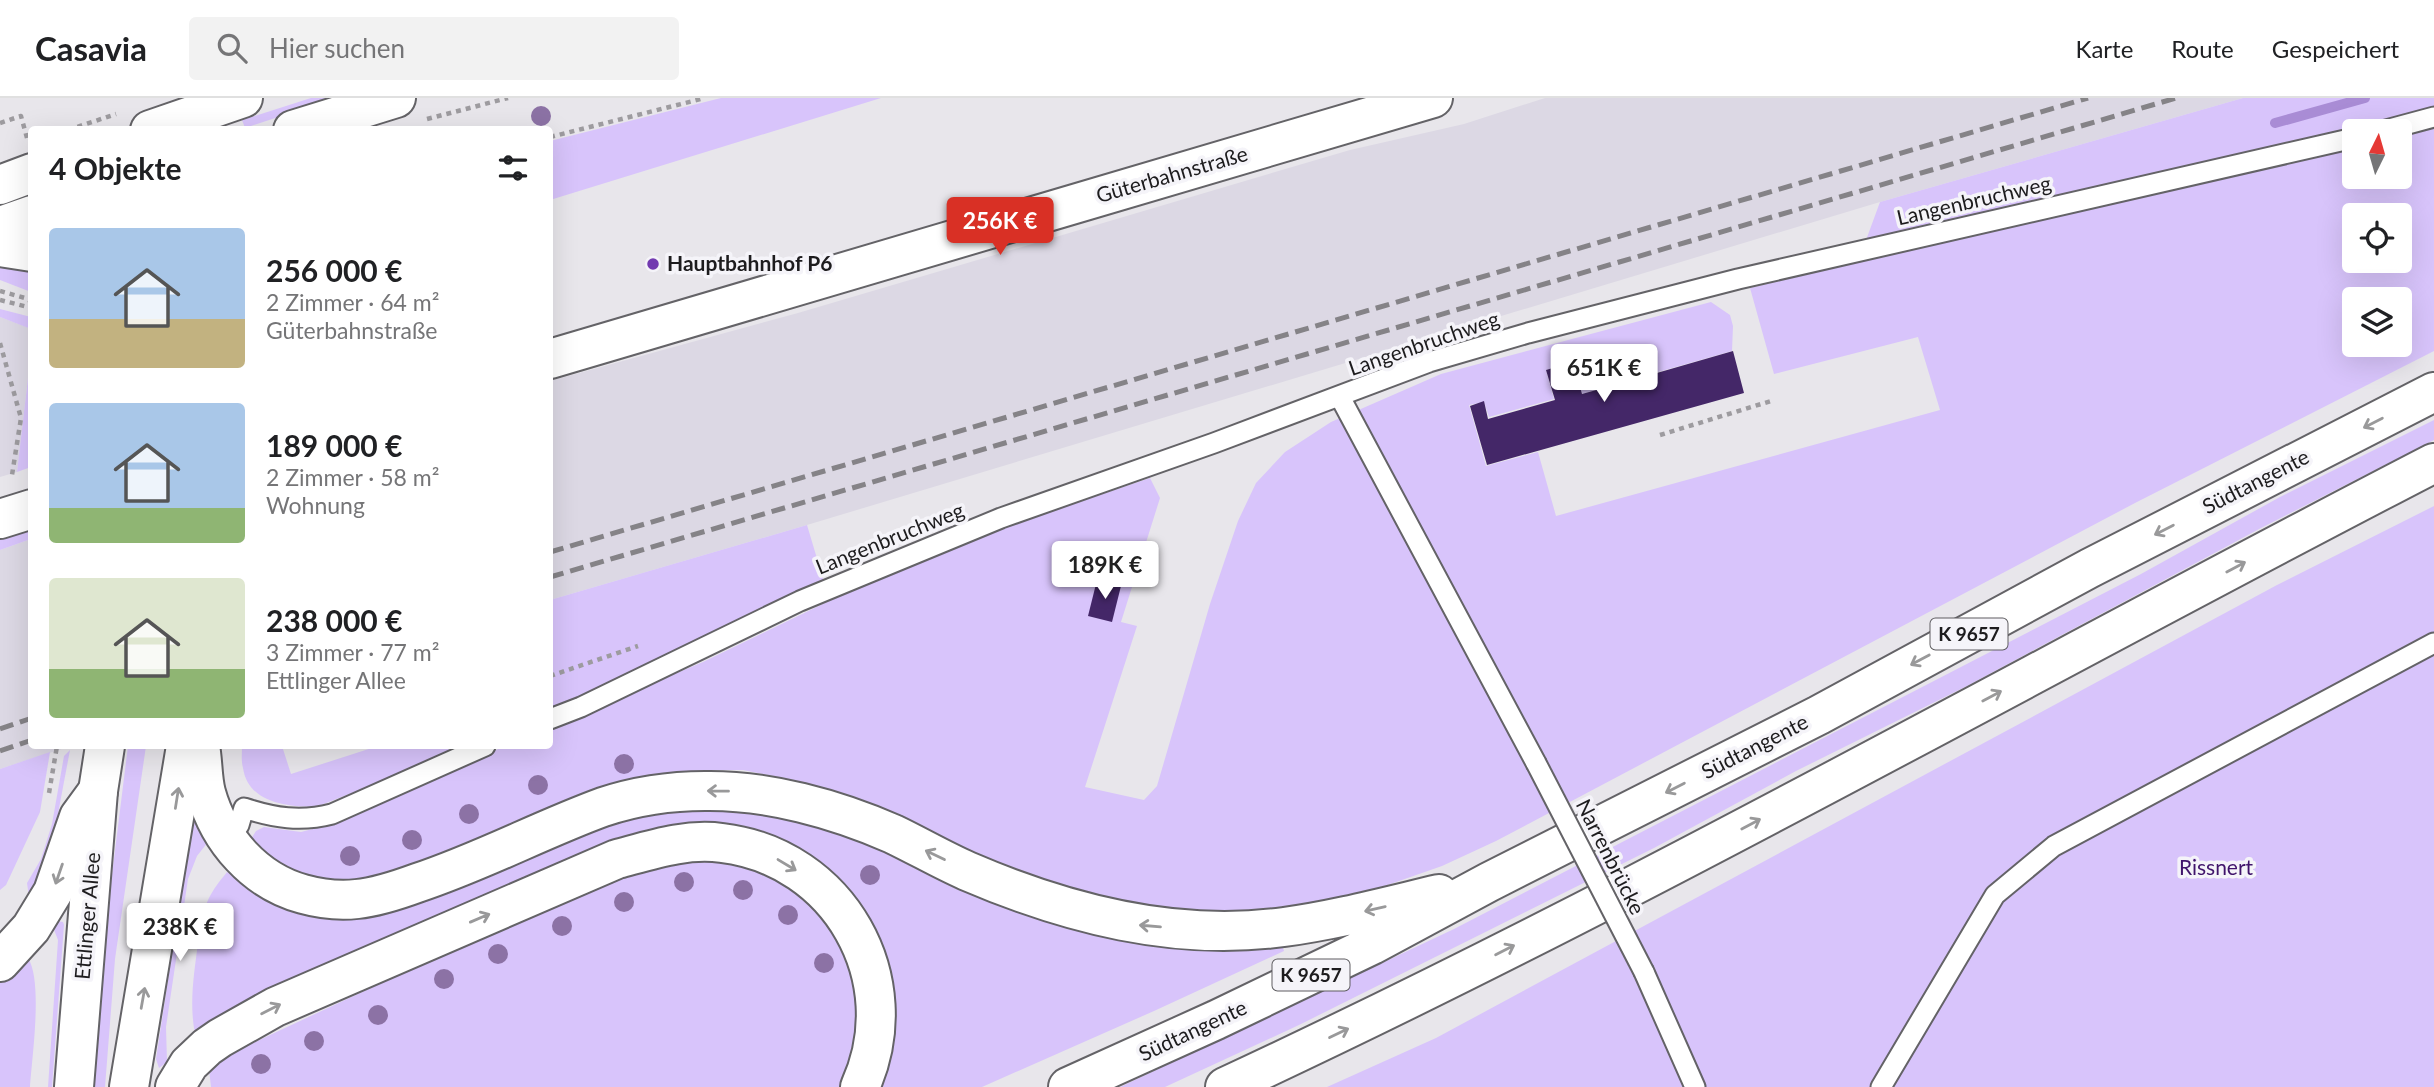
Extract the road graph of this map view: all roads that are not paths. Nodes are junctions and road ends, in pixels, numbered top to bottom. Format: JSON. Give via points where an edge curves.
{"nodes":[{"id":1,"x":243,"y":98,"type":"edge"},
{"id":2,"x":1433,"y":98,"type":"edge"},
{"id":3,"x":404,"y":107,"type":"edge"},
{"id":4,"x":2434,"y":117,"type":"edge"},
{"id":5,"x":188,"y":120,"type":"edge"},
{"id":6,"x":2412,"y":123,"type":"edge"},
{"id":7,"x":165,"y":126,"type":"edge"},
{"id":8,"x":312,"y":126,"type":"edge"},
{"id":9,"x":361,"y":126,"type":"edge"},
{"id":10,"x":2342,"y":141,"type":"edge"},
{"id":11,"x":28,"y":174,"type":"edge"},
{"id":12,"x":0,"y":184,"type":"edge"},
{"id":13,"x":28,"y":216,"type":"edge"},
{"id":14,"x":0,"y":226,"type":"edge"},
{"id":15,"x":0,"y":247,"type":"edge"},
{"id":16,"x":28,"y":251,"type":"edge"},
{"id":17,"x":553,"y":358,"type":"edge"},
{"id":18,"x":2434,"y":392,"type":"edge"},
{"id":19,"x":1340,"y":397,"type":"junction"},
{"id":20,"x":2434,"y":463,"type":"edge"},
{"id":21,"x":28,"y":510,"type":"edge"},
{"id":22,"x":0,"y":519,"type":"edge"},
{"id":23,"x":2434,"y":643,"type":"edge"},
{"id":24,"x":553,"y":718,"type":"edge"},
{"id":25,"x":105,"y":749,"type":"edge"},
{"id":26,"x":185,"y":749,"type":"edge"},
{"id":27,"x":200,"y":749,"type":"edge"},
{"id":28,"x":478,"y":749,"type":"edge"},
{"id":29,"x":98,"y":791,"type":"junction"},
{"id":30,"x":237,"y":824,"type":"junction"},
{"id":31,"x":1489,"y":883,"type":"junction"},
{"id":32,"x":0,"y":962,"type":"edge"},
{"id":33,"x":1277,"y":1063,"type":"junction"},
{"id":34,"x":74,"y":1087,"type":"edge"},
{"id":35,"x":129,"y":1087,"type":"edge"},
{"id":36,"x":175,"y":1087,"type":"edge"},
{"id":37,"x":860,"y":1087,"type":"edge"},
{"id":38,"x":1068,"y":1087,"type":"edge"},
{"id":39,"x":1225,"y":1087,"type":"edge"},
{"id":40,"x":1247,"y":1087,"type":"edge"},
{"id":41,"x":1695,"y":1087,"type":"edge"},
{"id":42,"x":1881,"y":1087,"type":"edge"}],
"edges":[{"from":1,"to":5,"type":"main road"},
{"from":2,"to":17,"type":"main road","name":"Güterbahnstraße"},
{"from":3,"to":8,"type":"main road"},
{"from":3,"to":9,"type":"main road"},
{"from":4,"to":6,"type":"lane"},
{"from":5,"to":7,"type":"main road"},
{"from":10,"to":19,"type":"lane","name":"Langenbruchweg","via":[[1725,282],[1429,362]]},
{"from":11,"to":12,"type":"main road"},
{"from":13,"to":14,"type":"main road"},
{"from":15,"to":16,"type":"main road"},
{"from":18,"to":31,"type":"main road","name":"Südtangente","number":"K 9657","one_way":true},
{"from":19,"to":24,"type":"lane","name":"Langenbruchweg","via":[[1001,518],[800,601]]},
{"from":19,"to":41,"type":"lane","name":"Narrenbrücke","bridge":true,"via":[[1644,972]]},
{"from":33,"to":20,"type":"main road","one_way":true,"via":[[1672,866]]},
{"from":21,"to":22,"type":"main road"},
{"from":23,"to":42,"type":"lane","via":[[2054,846],[1996,895]]},
{"from":25,"to":29,"type":"main road","name":"Ettlinger Allee"},
{"from":35,"to":26,"type":"main road","one_way":true},
{"from":27,"to":30,"type":"main road","via":[[212,809]]},
{"from":28,"to":30,"type":"lane","via":[[332,814],[299,820],[265,815]]},
{"from":29,"to":32,"type":"main road","one_way":true,"via":[[79,817],[53,892],[31,928]]},
{"from":29,"to":34,"type":"main road","name":"Ettlinger Allee"},
{"from":31,"to":30,"type":"main road","one_way":true,"via":[[1283,927],[1205,931],[1134,925],[1052,904],[966,871],[891,833],[827,811],[731,792],[653,794],[607,806],[385,894],[327,899],[271,881],[244,862]]},
{"from":31,"to":38,"type":"main road","name":"Südtangente","number":"K 9657","via":[[1372,945]]},
{"from":33,"to":39,"type":"main road"},
{"from":33,"to":40,"type":"main road"},
{"from":36,"to":37,"type":"main road","one_way":true,"via":[[207,1047],[275,1007],[617,859],[700,842],[755,849],[784,862],[820,887],[845,916],[865,953],[877,1015]]}]}
